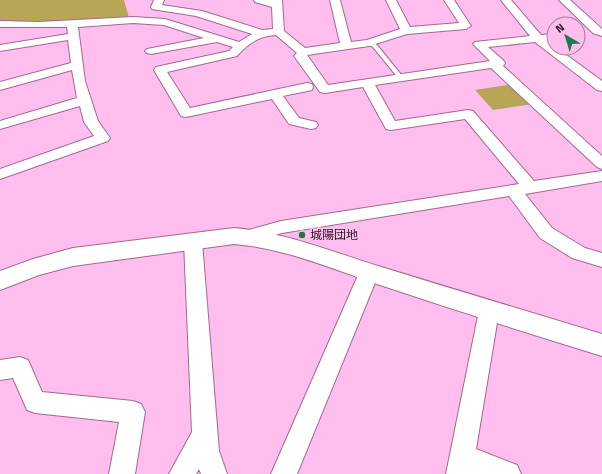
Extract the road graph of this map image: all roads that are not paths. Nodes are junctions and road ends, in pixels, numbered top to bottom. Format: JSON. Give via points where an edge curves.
{"nodes":[{"id":1,"x":159,"y":0,"type":"edge"},
{"id":2,"x":259,"y":0,"type":"edge"},
{"id":3,"x":335,"y":0,"type":"edge"},
{"id":4,"x":391,"y":0,"type":"edge"},
{"id":5,"x":449,"y":0,"type":"edge"},
{"id":6,"x":506,"y":0,"type":"edge"},
{"id":7,"x":564,"y":0,"type":"edge"},
{"id":8,"x":277,"y":3,"type":"edge"},
{"id":9,"x":0,"y":24,"type":"edge"},
{"id":10,"x":72,"y":30,"type":"junction"},
{"id":11,"x":406,"y":31,"type":"junction"},
{"id":12,"x":600,"y":31,"type":"edge"},
{"id":13,"x":279,"y":32,"type":"junction"},
{"id":14,"x":586,"y":33,"type":"edge"},
{"id":15,"x":261,"y":34,"type":"junction"},
{"id":16,"x":546,"y":38,"type":"edge"},
{"id":17,"x":218,"y":39,"type":"junction"},
{"id":18,"x":538,"y":39,"type":"junction"},
{"id":19,"x":369,"y":43,"type":"junction"},
{"id":20,"x":240,"y":46,"type":"junction"},
{"id":21,"x":347,"y":47,"type":"junction"},
{"id":22,"x":0,"y":48,"type":"edge"},
{"id":23,"x":151,"y":51,"type":"dead end"},
{"id":24,"x":303,"y":52,"type":"junction"},
{"id":25,"x":494,"y":64,"type":"junction"},
{"id":26,"x":77,"y":65,"type":"junction"},
{"id":27,"x":401,"y":78,"type":"junction"},
{"id":28,"x":367,"y":83,"type":"junction"},
{"id":29,"x":0,"y":86,"type":"edge"},
{"id":30,"x":307,"y":87,"type":"dead end"},
{"id":31,"x":602,"y":87,"type":"edge"},
{"id":32,"x":274,"y":94,"type":"junction"},
{"id":33,"x":85,"y":100,"type":"junction"},
{"id":34,"x":0,"y":125,"type":"edge"},
{"id":35,"x":311,"y":125,"type":"dead end"},
{"id":36,"x":602,"y":164,"type":"edge"},
{"id":37,"x":0,"y":174,"type":"edge"},
{"id":38,"x":602,"y":176,"type":"edge"},
{"id":39,"x":530,"y":187,"type":"junction"},
{"id":40,"x":513,"y":190,"type":"junction"},
{"id":41,"x":248,"y":237,"type":"junction"},
{"id":42,"x":193,"y":242,"type":"junction"},
{"id":43,"x":602,"y":260,"type":"edge"},
{"id":44,"x":369,"y":272,"type":"junction"},
{"id":45,"x":0,"y":281,"type":"edge"},
{"id":46,"x":489,"y":311,"type":"junction"},
{"id":47,"x":602,"y":345,"type":"edge"},
{"id":48,"x":0,"y":370,"type":"edge"},
{"id":49,"x":205,"y":434,"type":"junction"},
{"id":50,"x":461,"y":465,"type":"edge"},
{"id":51,"x":122,"y":474,"type":"edge"},
{"id":52,"x":182,"y":474,"type":"edge"},
{"id":53,"x":214,"y":474,"type":"edge"},
{"id":54,"x":284,"y":474,"type":"edge"},
{"id":55,"x":508,"y":474,"type":"edge"}],
"edges":[{"from":1,"to":15,"type":"street","via":[[156,7],[198,13]]},
{"from":2,"to":8,"type":"street"},
{"from":3,"to":21,"type":"street"},
{"from":4,"to":11,"type":"street"},
{"from":5,"to":11,"type":"street","via":[[466,26]]},
{"from":6,"to":18,"type":"street"},
{"from":7,"to":12,"type":"street"},
{"from":8,"to":13,"type":"street"},
{"from":9,"to":10,"type":"street","via":[[39,25]]},
{"from":10,"to":17,"type":"street","via":[[133,20],[166,22]]},
{"from":10,"to":22,"type":"street"},
{"from":10,"to":26,"type":"street"},
{"from":11,"to":19,"type":"street"},
{"from":12,"to":14,"type":"street"},
{"from":13,"to":15,"type":"street"},
{"from":13,"to":24,"type":"street"},
{"from":15,"to":20,"type":"street"},
{"from":16,"to":18,"type":"street"},
{"from":17,"to":20,"type":"street"},
{"from":17,"to":23,"type":"street"},
{"from":18,"to":25,"type":"street","via":[[479,44],[499,63]]},
{"from":18,"to":31,"type":"street"},
{"from":19,"to":21,"type":"street"},
{"from":19,"to":27,"type":"lane","via":[[375,46]]},
{"from":20,"to":32,"type":"street","via":[[233,54],[160,70],[186,113]]},
{"from":21,"to":24,"type":"street"},
{"from":24,"to":28,"type":"street","via":[[300,56],[325,89]]},
{"from":25,"to":27,"type":"street"},
{"from":25,"to":36,"type":"street"},
{"from":26,"to":29,"type":"street"},
{"from":26,"to":33,"type":"street"},
{"from":27,"to":28,"type":"street"},
{"from":28,"to":39,"type":"street","via":[[391,126],[468,114]]},
{"from":30,"to":32,"type":"street"},
{"from":32,"to":35,"type":"street","via":[[294,121]]},
{"from":33,"to":34,"type":"street"},
{"from":33,"to":37,"type":"street","via":[[91,122],[103,138]]},
{"from":38,"to":39,"type":"street"},
{"from":39,"to":40,"type":"street"},
{"from":40,"to":41,"type":"street","via":[[281,227]]},
{"from":40,"to":43,"type":"street","via":[[546,233],[579,253]]},
{"from":41,"to":42,"type":"street","via":[[234,236]]},
{"from":41,"to":44,"type":"street","via":[[287,246]]},
{"from":42,"to":45,"type":"street","via":[[74,257],[33,268]]},
{"from":42,"to":49,"type":"street"},
{"from":44,"to":46,"type":"street"},
{"from":44,"to":54,"type":"street"},
{"from":46,"to":47,"type":"street"},
{"from":46,"to":50,"type":"street"},
{"from":48,"to":51,"type":"street","via":[[20,367],[36,402],[133,412]]},
{"from":49,"to":52,"type":"street"},
{"from":49,"to":53,"type":"street","via":[[206,451]]},
{"from":50,"to":55,"type":"street"}]}
